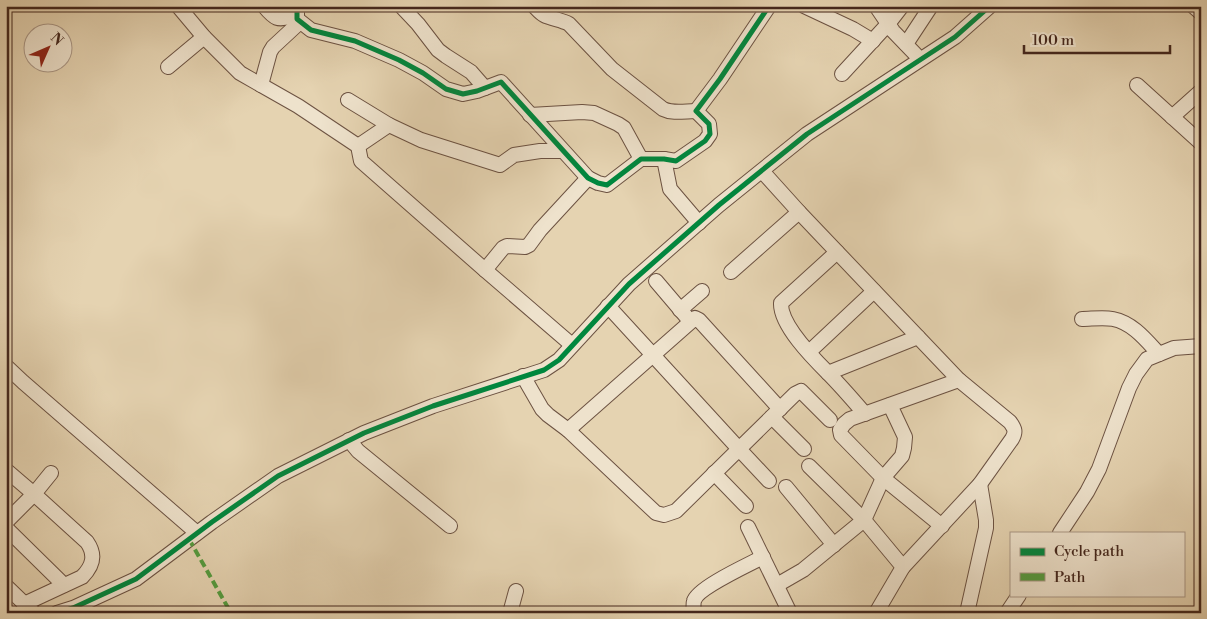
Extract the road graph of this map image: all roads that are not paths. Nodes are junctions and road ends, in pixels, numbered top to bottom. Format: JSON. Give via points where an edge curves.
{"nodes":[{"id":1,"x":178,"y":6,"type":"edge"},
{"id":2,"x":264,"y":6,"type":"edge"},
{"id":3,"x":401,"y":6,"type":"edge"},
{"id":4,"x":534,"y":6,"type":"edge"},
{"id":5,"x":769,"y":6,"type":"edge"},
{"id":6,"x":804,"y":6,"type":"edge"},
{"id":7,"x":876,"y":6,"type":"edge"},
{"id":8,"x":902,"y":6,"type":"edge"},
{"id":9,"x":931,"y":6,"type":"edge"},
{"id":10,"x":990,"y":6,"type":"edge"},
{"id":11,"x":1193,"y":6,"type":"edge"},
{"id":12,"x":1201,"y":13,"type":"edge"},
{"id":13,"x":298,"y":15,"type":"edge"},
{"id":14,"x":888,"y":24,"type":"junction"},
{"id":15,"x":204,"y":37,"type":"junction"},
{"id":16,"x":873,"y":41,"type":"junction"},
{"id":17,"x":906,"y":44,"type":"junction"},
{"id":18,"x":920,"y":59,"type":"junction"},
{"id":19,"x":168,"y":67,"type":"dead end"},
{"id":20,"x":842,"y":74,"type":"dead end"},
{"id":21,"x":261,"y":85,"type":"junction"},
{"id":22,"x":1137,"y":85,"type":"dead end"},
{"id":23,"x":485,"y":88,"type":"junction"},
{"id":24,"x":1201,"y":91,"type":"edge"},
{"id":25,"x":348,"y":100,"type":"dead end"},
{"id":26,"x":696,"y":110,"type":"junction"},
{"id":27,"x":530,"y":115,"type":"junction"},
{"id":28,"x":1172,"y":117,"type":"junction"},
{"id":29,"x":389,"y":125,"type":"junction"},
{"id":30,"x":1201,"y":143,"type":"edge"},
{"id":31,"x":358,"y":146,"type":"junction"},
{"id":32,"x":562,"y":151,"type":"junction"},
{"id":33,"x":641,"y":159,"type":"junction"},
{"id":34,"x":664,"y":159,"type":"junction"},
{"id":35,"x":762,"y":171,"type":"junction"},
{"id":36,"x":588,"y":178,"type":"junction"},
{"id":37,"x":799,"y":212,"type":"junction"},
{"id":38,"x":700,"y":223,"type":"junction"},
{"id":39,"x":837,"y":252,"type":"junction"},
{"id":40,"x":484,"y":270,"type":"junction"},
{"id":41,"x":731,"y":272,"type":"dead end"},
{"id":42,"x":656,"y":280,"type":"dead end"},
{"id":43,"x":874,"y":290,"type":"junction"},
{"id":44,"x":702,"y":291,"type":"dead end"},
{"id":45,"x":608,"y":306,"type":"junction"},
{"id":46,"x":680,"y":310,"type":"junction"},
{"id":47,"x":1082,"y":319,"type":"dead end"},
{"id":48,"x":690,"y":321,"type":"junction"},
{"id":49,"x":918,"y":337,"type":"junction"},
{"id":50,"x":572,"y":345,"type":"junction"},
{"id":51,"x":1201,"y":346,"type":"edge"},
{"id":52,"x":809,"y":352,"type":"junction"},
{"id":53,"x":653,"y":354,"type":"junction"},
{"id":54,"x":1160,"y":354,"type":"junction"},
{"id":55,"x":6,"y":366,"type":"edge"},
{"id":56,"x":828,"y":373,"type":"junction"},
{"id":57,"x":523,"y":376,"type":"junction"},
{"id":58,"x":959,"y":380,"type":"junction"},
{"id":59,"x":890,"y":405,"type":"junction"},
{"id":60,"x":776,"y":413,"type":"junction"},
{"id":61,"x":865,"y":414,"type":"junction"},
{"id":62,"x":830,"y":420,"type":"dead end"},
{"id":63,"x":568,"y":430,"type":"junction"},
{"id":64,"x":349,"y":440,"type":"junction"},
{"id":65,"x":738,"y":449,"type":"junction"},
{"id":66,"x":804,"y":449,"type":"dead end"},
{"id":67,"x":809,"y":466,"type":"dead end"},
{"id":68,"x":6,"y":470,"type":"edge"},
{"id":69,"x":51,"y":473,"type":"dead end"},
{"id":70,"x":714,"y":473,"type":"junction"},
{"id":71,"x":883,"y":478,"type":"junction"},
{"id":72,"x":769,"y":481,"type":"dead end"},
{"id":73,"x":980,"y":484,"type":"junction"},
{"id":74,"x":786,"y":487,"type":"dead end"},
{"id":75,"x":34,"y":494,"type":"junction"},
{"id":76,"x":746,"y":506,"type":"dead end"},
{"id":77,"x":864,"y":520,"type":"junction"},
{"id":78,"x":6,"y":522,"type":"edge"},
{"id":79,"x":450,"y":526,"type":"dead end"},
{"id":80,"x":942,"y":526,"type":"junction"},
{"id":81,"x":748,"y":527,"type":"dead end"},
{"id":82,"x":6,"y":528,"type":"edge"},
{"id":83,"x":1061,"y":532,"type":"edge"},
{"id":84,"x":197,"y":533,"type":"junction"},
{"id":85,"x":834,"y":545,"type":"junction"},
{"id":86,"x":763,"y":557,"type":"junction"},
{"id":87,"x":903,"y":567,"type":"junction"},
{"id":88,"x":777,"y":585,"type":"junction"},
{"id":89,"x":6,"y":586,"type":"edge"},
{"id":90,"x":64,"y":586,"type":"junction"},
{"id":91,"x":516,"y":591,"type":"dead end"},
{"id":92,"x":1018,"y":596,"type":"edge"},
{"id":93,"x":29,"y":608,"type":"edge"},
{"id":94,"x":880,"y":611,"type":"edge"},
{"id":95,"x":57,"y":613,"type":"edge"},
{"id":96,"x":510,"y":613,"type":"edge"},
{"id":97,"x":693,"y":613,"type":"edge"},
{"id":98,"x":790,"y":613,"type":"edge"},
{"id":99,"x":967,"y":613,"type":"edge"},
{"id":100,"x":1007,"y":613,"type":"edge"}],
"edges":[{"from":1,"to":15,"type":"street"},
{"from":2,"to":13,"type":"street","via":[[275,18]]},
{"from":3,"to":23,"type":"street","via":[[438,50],[471,72]]},
{"from":4,"to":26,"type":"street","via":[[541,14],[569,24],[612,69],[663,109],[673,112]]},
{"from":5,"to":26,"type":"street"},
{"from":6,"to":16,"type":"street"},
{"from":7,"to":14,"type":"street"},
{"from":8,"to":14,"type":"street"},
{"from":9,"to":17,"type":"street"},
{"from":10,"to":18,"type":"street","via":[[955,37]]},
{"from":11,"to":12,"type":"street"},
{"from":13,"to":21,"type":"street","via":[[270,52]]},
{"from":13,"to":23,"type":"street","via":[[311,30],[355,41],[399,60],[446,89],[463,94]]},
{"from":14,"to":16,"type":"street"},
{"from":14,"to":17,"type":"street"},
{"from":15,"to":19,"type":"street"},
{"from":15,"to":21,"type":"street","via":[[240,73]]},
{"from":16,"to":20,"type":"street"},
{"from":17,"to":18,"type":"street"},
{"from":18,"to":35,"type":"street","via":[[807,134]]},
{"from":21,"to":31,"type":"street"},
{"from":22,"to":28,"type":"street"},
{"from":23,"to":27,"type":"street","via":[[500,82]]},
{"from":24,"to":28,"type":"street"},
{"from":25,"to":29,"type":"street"},
{"from":26,"to":34,"type":"street","via":[[708,124],[710,134],[676,161]]},
{"from":27,"to":32,"type":"street"},
{"from":27,"to":33,"type":"street","via":[[594,113],[624,128]]},
{"from":28,"to":30,"type":"street"},
{"from":29,"to":31,"type":"street"},
{"from":29,"to":32,"type":"street","via":[[421,140],[500,165],[514,155]]},
{"from":31,"to":40,"type":"street","via":[[361,161]]},
{"from":32,"to":36,"type":"street"},
{"from":33,"to":34,"type":"street"},
{"from":33,"to":36,"type":"street","via":[[606,185]]},
{"from":34,"to":38,"type":"street","via":[[670,189]]},
{"from":35,"to":37,"type":"street"},
{"from":35,"to":38,"type":"street"},
{"from":36,"to":40,"type":"street","via":[[529,246],[503,248]]},
{"from":37,"to":39,"type":"street"},
{"from":37,"to":41,"type":"street"},
{"from":38,"to":45,"type":"street"},
{"from":39,"to":43,"type":"street"},
{"from":39,"to":52,"type":"street","via":[[781,304],[786,323]]},
{"from":40,"to":50,"type":"street"},
{"from":42,"to":46,"type":"street"},
{"from":43,"to":49,"type":"street"},
{"from":43,"to":52,"type":"street"},
{"from":44,"to":46,"type":"street"},
{"from":45,"to":50,"type":"street"},
{"from":45,"to":53,"type":"street"},
{"from":46,"to":48,"type":"street"},
{"from":47,"to":54,"type":"street","via":[[1112,319],[1126,324]]},
{"from":48,"to":53,"type":"street"},
{"from":48,"to":60,"type":"street","via":[[699,320]]},
{"from":49,"to":56,"type":"street"},
{"from":49,"to":58,"type":"street"},
{"from":50,"to":57,"type":"street","via":[[559,360],[544,370]]},
{"from":51,"to":54,"type":"street","via":[[1174,348]]},
{"from":52,"to":56,"type":"street"},
{"from":53,"to":63,"type":"street"},
{"from":53,"to":65,"type":"street"},
{"from":54,"to":83,"type":"street","via":[[1147,359],[1136,374],[1099,469]]},
{"from":55,"to":84,"type":"street"},
{"from":56,"to":61,"type":"street"},
{"from":57,"to":63,"type":"street","via":[[542,409]]},
{"from":57,"to":64,"type":"street","via":[[433,406]]},
{"from":58,"to":59,"type":"street"},
{"from":58,"to":73,"type":"street","via":[[1015,428],[1012,439]]},
{"from":59,"to":61,"type":"street"},
{"from":59,"to":71,"type":"street","via":[[905,437],[904,448],[902,456]]},
{"from":60,"to":62,"type":"street","via":[[801,391]]},
{"from":60,"to":65,"type":"street"},
{"from":60,"to":66,"type":"street"},
{"from":61,"to":71,"type":"street","via":[[844,424],[841,435]]},
{"from":63,"to":70,"type":"street","via":[[656,513],[676,511]]},
{"from":64,"to":79,"type":"street","via":[[358,451]]},
{"from":64,"to":84,"type":"street","via":[[278,476]]},
{"from":65,"to":70,"type":"street"},
{"from":65,"to":72,"type":"street"},
{"from":67,"to":77,"type":"street"},
{"from":68,"to":75,"type":"street"},
{"from":69,"to":75,"type":"street"},
{"from":70,"to":76,"type":"street"},
{"from":71,"to":77,"type":"street"},
{"from":71,"to":80,"type":"street"},
{"from":73,"to":80,"type":"street"},
{"from":73,"to":99,"type":"street","via":[[986,528]]},
{"from":74,"to":85,"type":"street"},
{"from":75,"to":78,"type":"street"},
{"from":75,"to":90,"type":"street","via":[[92,549],[93,557],[87,573]]},
{"from":77,"to":85,"type":"street"},
{"from":77,"to":87,"type":"street"},
{"from":80,"to":87,"type":"street"},
{"from":81,"to":86,"type":"street"},
{"from":82,"to":90,"type":"street"},
{"from":84,"to":95,"type":"street","via":[[136,579]]},
{"from":85,"to":88,"type":"street","via":[[803,570]]},
{"from":86,"to":88,"type":"street"},
{"from":86,"to":97,"type":"street","via":[[724,576],[698,595]]},
{"from":87,"to":94,"type":"street"},
{"from":88,"to":98,"type":"street"},
{"from":89,"to":93,"type":"street"},
{"from":90,"to":93,"type":"street"},
{"from":91,"to":96,"type":"street"},
{"from":92,"to":100,"type":"street"}]}
